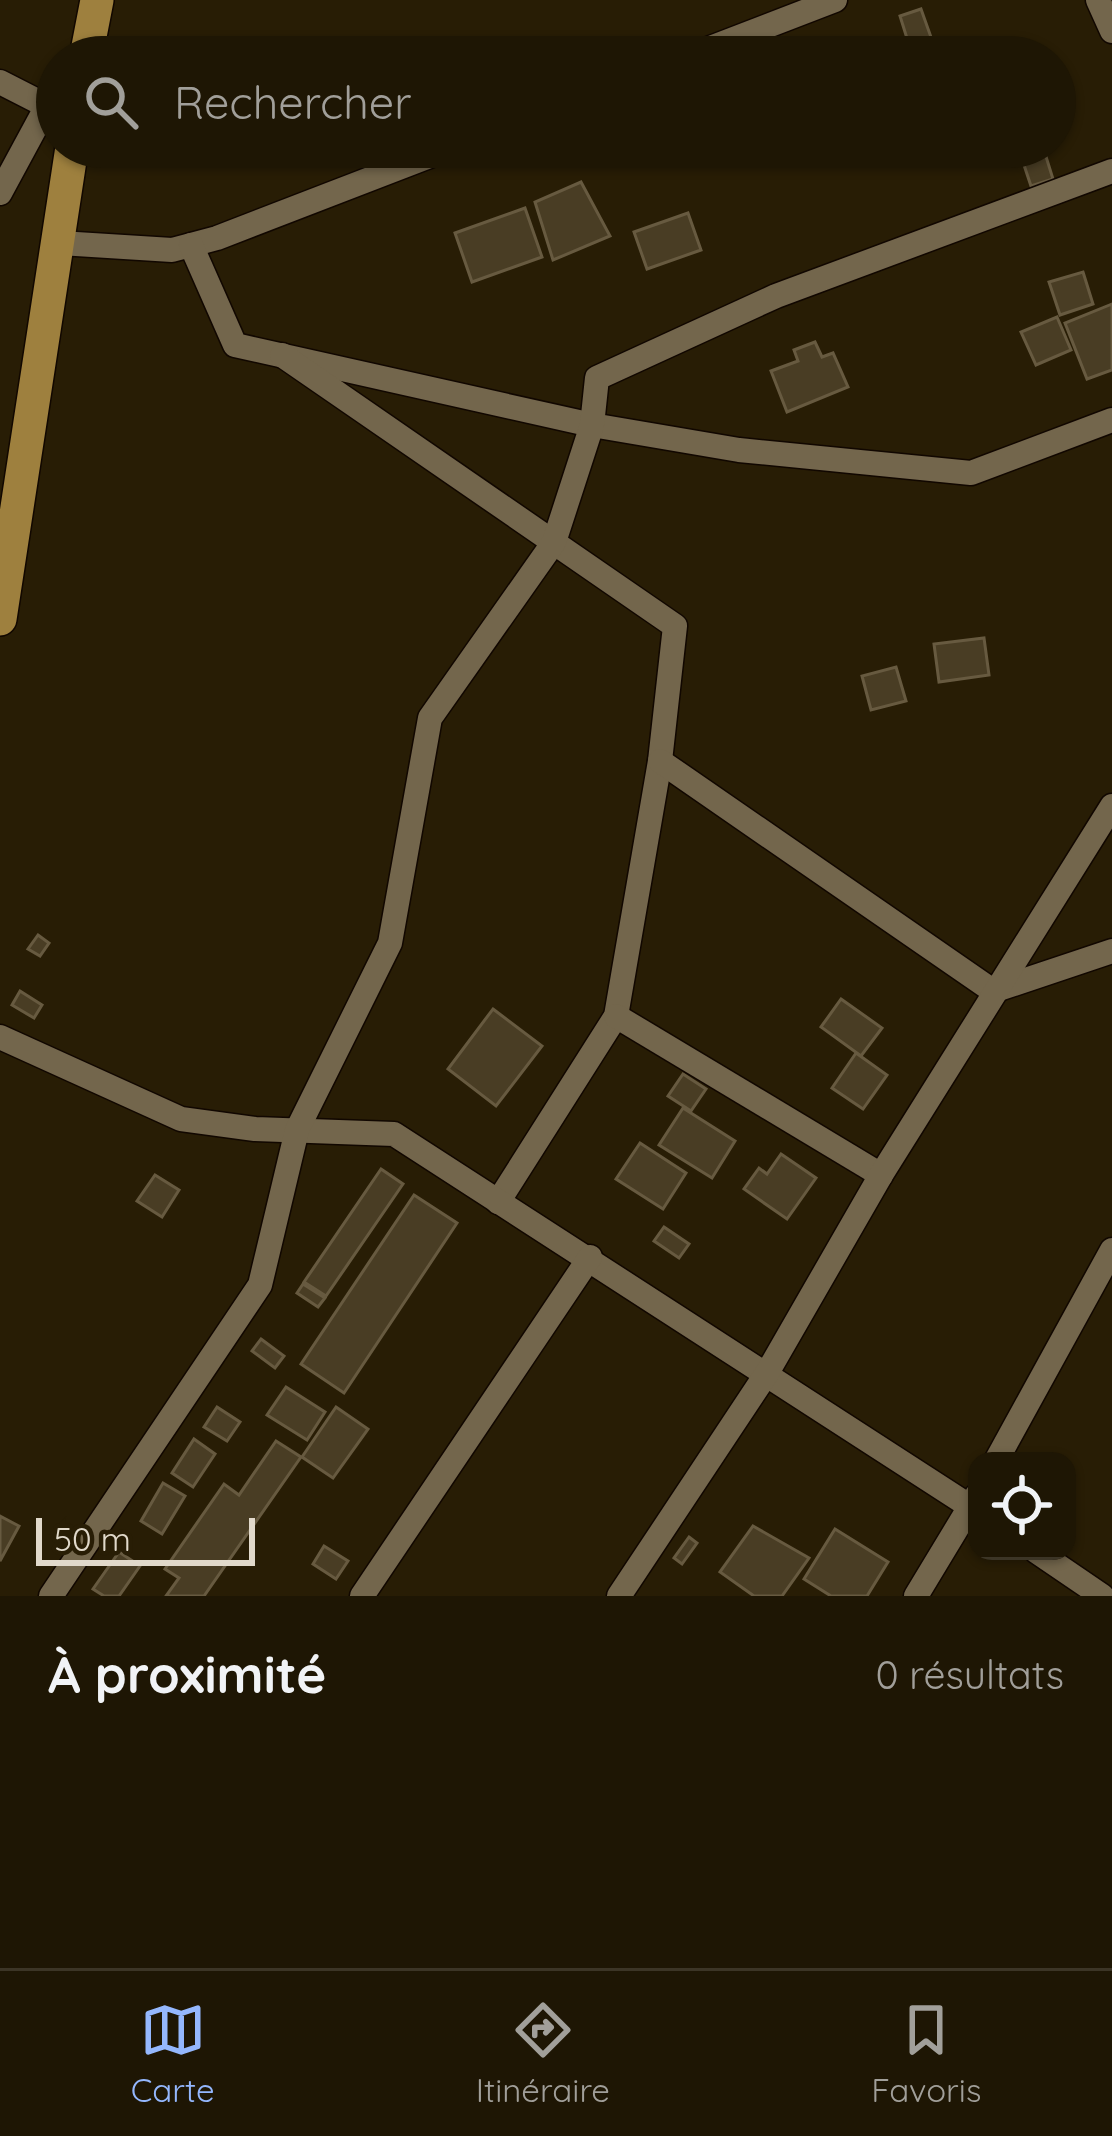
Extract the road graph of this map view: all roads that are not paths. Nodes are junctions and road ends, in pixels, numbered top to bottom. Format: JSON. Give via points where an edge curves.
{"nodes":[{"id":1,"x":97,"y":0,"type":"edge"},
{"id":2,"x":836,"y":0,"type":"edge"},
{"id":3,"x":1098,"y":0,"type":"edge"},
{"id":4,"x":1112,"y":32,"type":"edge"},
{"id":5,"x":90,"y":36,"type":"edge"},
{"id":6,"x":742,"y":36,"type":"edge"},
{"id":7,"x":0,"y":82,"type":"edge"},
{"id":8,"x":36,"y":99,"type":"edge"},
{"id":9,"x":36,"y":133,"type":"edge"},
{"id":10,"x":69,"y":168,"type":"edge"},
{"id":11,"x":398,"y":168,"type":"edge"},
{"id":12,"x":1112,"y":171,"type":"edge"},
{"id":13,"x":0,"y":193,"type":"edge"},
{"id":14,"x":60,"y":243,"type":"junction"},
{"id":15,"x":191,"y":245,"type":"junction"},
{"id":16,"x":282,"y":355,"type":"junction"},
{"id":17,"x":1112,"y":420,"type":"edge"},
{"id":18,"x":592,"y":425,"type":"junction"},
{"id":19,"x":554,"y":542,"type":"junction"},
{"id":20,"x":0,"y":619,"type":"edge"},
{"id":21,"x":660,"y":761,"type":"junction"},
{"id":22,"x":1112,"y":806,"type":"edge"},
{"id":23,"x":1112,"y":951,"type":"edge"},
{"id":24,"x":993,"y":991,"type":"junction"},
{"id":25,"x":616,"y":1016,"type":"junction"},
{"id":26,"x":0,"y":1037,"type":"edge"},
{"id":27,"x":297,"y":1130,"type":"junction"},
{"id":28,"x":881,"y":1175,"type":"junction"},
{"id":29,"x":498,"y":1202,"type":"junction"},
{"id":30,"x":1112,"y":1250,"type":"edge"},
{"id":31,"x":590,"y":1256,"type":"junction"},
{"id":32,"x":767,"y":1373,"type":"junction"},
{"id":33,"x":1001,"y":1452,"type":"edge"},
{"id":34,"x":968,"y":1500,"type":"edge"},
{"id":35,"x":968,"y":1515,"type":"edge"},
{"id":36,"x":1049,"y":1560,"type":"edge"},
{"id":37,"x":51,"y":1596,"type":"edge"},
{"id":38,"x":362,"y":1596,"type":"edge"},
{"id":39,"x":619,"y":1596,"type":"edge"},
{"id":40,"x":916,"y":1596,"type":"edge"},
{"id":41,"x":1102,"y":1596,"type":"edge"}],
"edges":[{"from":1,"to":5,"type":"main road"},
{"from":2,"to":6,"type":"street"},
{"from":3,"to":4,"type":"street"},
{"from":7,"to":8,"type":"street"},
{"from":9,"to":13,"type":"street"},
{"from":10,"to":14,"type":"main road"},
{"from":11,"to":15,"type":"street"},
{"from":12,"to":18,"type":"street","via":[[776,296],[598,378]]},
{"from":14,"to":15,"type":"street"},
{"from":14,"to":20,"type":"main road"},
{"from":15,"to":16,"type":"street","via":[[235,345]]},
{"from":16,"to":18,"type":"street"},
{"from":16,"to":19,"type":"street"},
{"from":17,"to":18,"type":"street","via":[[971,472],[739,450]]},
{"from":18,"to":19,"type":"street"},
{"from":19,"to":21,"type":"street","via":[[675,626]]},
{"from":19,"to":27,"type":"street","via":[[430,718],[390,943]]},
{"from":21,"to":24,"type":"street"},
{"from":21,"to":25,"type":"street"},
{"from":22,"to":24,"type":"street"},
{"from":23,"to":24,"type":"street"},
{"from":24,"to":28,"type":"street"},
{"from":25,"to":28,"type":"street"},
{"from":25,"to":29,"type":"street"},
{"from":26,"to":27,"type":"street","via":[[182,1119]]},
{"from":27,"to":29,"type":"street","via":[[394,1134]]},
{"from":27,"to":37,"type":"street","via":[[260,1285]]},
{"from":28,"to":32,"type":"street"},
{"from":29,"to":31,"type":"street"},
{"from":30,"to":33,"type":"street"},
{"from":31,"to":32,"type":"street"},
{"from":31,"to":38,"type":"street"},
{"from":32,"to":34,"type":"street"},
{"from":32,"to":39,"type":"street"},
{"from":35,"to":40,"type":"street"},
{"from":36,"to":41,"type":"street"}]}
